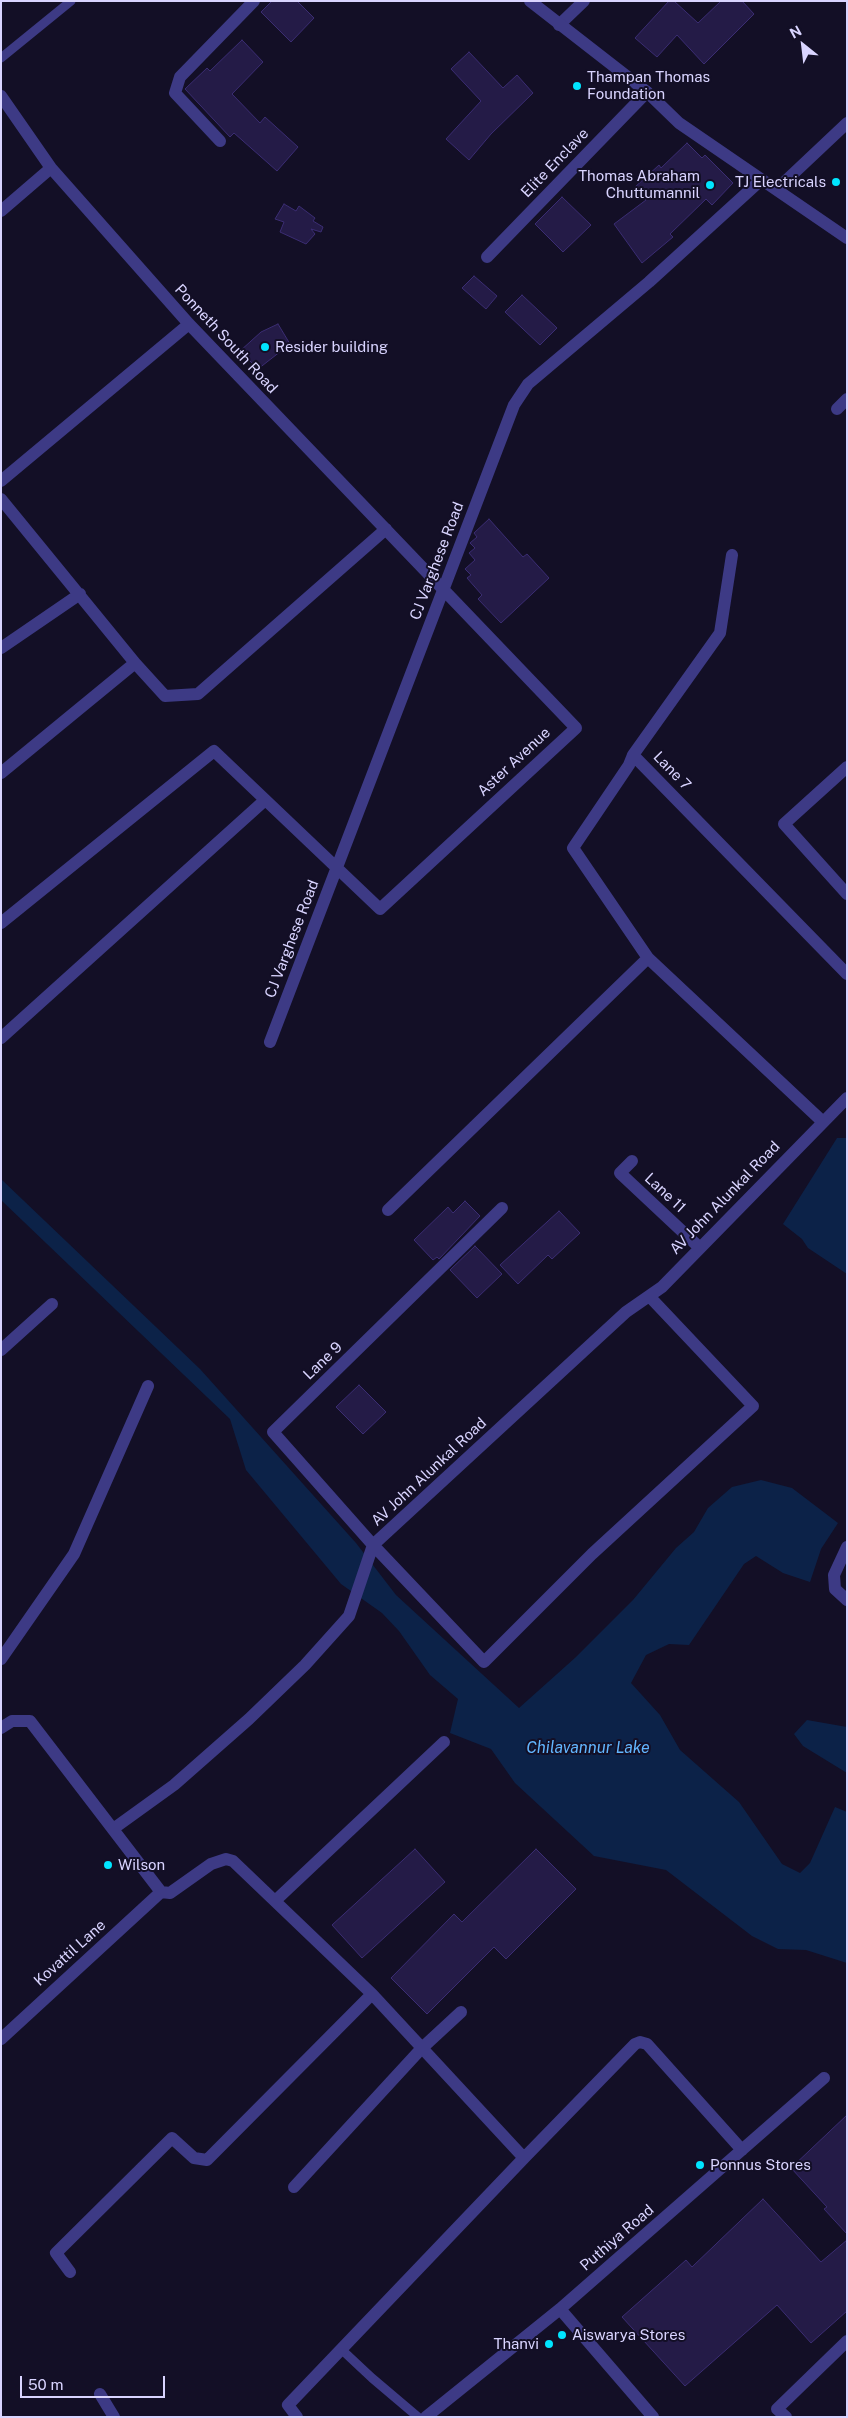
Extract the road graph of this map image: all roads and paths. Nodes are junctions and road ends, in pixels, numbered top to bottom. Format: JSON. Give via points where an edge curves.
{"nodes":[{"id":1,"x":71,"y":1,"type":"edge"},
{"id":2,"x":254,"y":1,"type":"edge"},
{"id":3,"x":530,"y":1,"type":"edge"},
{"id":4,"x":584,"y":1,"type":"edge"},
{"id":5,"x":559,"y":24,"type":"junction"},
{"id":6,"x":1,"y":58,"type":"edge"},
{"id":7,"x":647,"y":92,"type":"junction"},
{"id":8,"x":1,"y":96,"type":"edge"},
{"id":9,"x":847,"y":123,"type":"edge"},
{"id":10,"x":220,"y":142,"type":"dead end"},
{"id":11,"x":51,"y":168,"type":"junction"},
{"id":12,"x":761,"y":180,"type":"junction"},
{"id":13,"x":777,"y":189,"type":"junction"},
{"id":14,"x":1,"y":211,"type":"edge"},
{"id":15,"x":847,"y":238,"type":"edge"},
{"id":16,"x":487,"y":258,"type":"dead end"},
{"id":17,"x":189,"y":324,"type":"junction"},
{"id":18,"x":847,"y":398,"type":"edge"},
{"id":19,"x":837,"y":409,"type":"dead end"},
{"id":20,"x":1,"y":481,"type":"edge"},
{"id":21,"x":1,"y":499,"type":"edge"},
{"id":22,"x":386,"y":529,"type":"junction"},
{"id":23,"x":732,"y":555,"type":"dead end"},
{"id":24,"x":444,"y":590,"type":"junction"},
{"id":25,"x":80,"y":594,"type":"junction"},
{"id":26,"x":1,"y":648,"type":"edge"},
{"id":27,"x":135,"y":663,"type":"junction"},
{"id":28,"x":633,"y":755,"type":"junction"},
{"id":29,"x":847,"y":767,"type":"edge"},
{"id":30,"x":1,"y":774,"type":"edge"},
{"id":31,"x":264,"y":801,"type":"junction"},
{"id":32,"x":336,"y":866,"type":"junction"},
{"id":33,"x":847,"y":894,"type":"edge"},
{"id":34,"x":1,"y":923,"type":"edge"},
{"id":35,"x":624,"y":933,"type":"dead end"},
{"id":36,"x":648,"y":958,"type":"junction"},
{"id":37,"x":847,"y":974,"type":"edge"},
{"id":38,"x":1,"y":1038,"type":"edge"},
{"id":39,"x":270,"y":1042,"type":"dead end"},
{"id":40,"x":847,"y":1098,"type":"edge"},
{"id":41,"x":823,"y":1122,"type":"junction"},
{"id":42,"x":632,"y":1161,"type":"dead end"},
{"id":43,"x":502,"y":1208,"type":"dead end"},
{"id":44,"x":388,"y":1210,"type":"dead end"},
{"id":45,"x":700,"y":1248,"type":"junction"},
{"id":46,"x":649,"y":1296,"type":"junction"},
{"id":47,"x":52,"y":1304,"type":"dead end"},
{"id":48,"x":1,"y":1350,"type":"edge"},
{"id":49,"x":148,"y":1386,"type":"dead end"},
{"id":50,"x":373,"y":1545,"type":"junction"},
{"id":51,"x":847,"y":1547,"type":"edge"},
{"id":52,"x":847,"y":1600,"type":"edge"},
{"id":53,"x":1,"y":1659,"type":"edge"},
{"id":54,"x":1,"y":1728,"type":"edge"},
{"id":55,"x":444,"y":1742,"type":"dead end"},
{"id":56,"x":113,"y":1829,"type":"junction"},
{"id":57,"x":161,"y":1892,"type":"junction"},
{"id":58,"x":275,"y":1901,"type":"junction"},
{"id":59,"x":372,"y":1994,"type":"junction"},
{"id":60,"x":461,"y":2012,"type":"dead end"},
{"id":61,"x":1,"y":2038,"type":"edge"},
{"id":62,"x":422,"y":2049,"type":"junction"},
{"id":63,"x":824,"y":2078,"type":"dead end"},
{"id":64,"x":742,"y":2150,"type":"junction"},
{"id":65,"x":524,"y":2158,"type":"junction"},
{"id":66,"x":294,"y":2187,"type":"dead end"},
{"id":67,"x":70,"y":2272,"type":"dead end"},
{"id":68,"x":560,"y":2310,"type":"junction"},
{"id":69,"x":847,"y":2341,"type":"edge"},
{"id":70,"x":341,"y":2349,"type":"junction"},
{"id":71,"x":100,"y":2394,"type":"dead end"},
{"id":72,"x":114,"y":2417,"type":"edge"},
{"id":73,"x":298,"y":2417,"type":"edge"},
{"id":74,"x":418,"y":2417,"type":"edge"},
{"id":75,"x":426,"y":2417,"type":"edge"},
{"id":76,"x":653,"y":2417,"type":"edge"},
{"id":77,"x":786,"y":2417,"type":"edge"}],
"edges":[{"from":1,"to":6,"type":"lane"},
{"from":2,"to":10,"type":"street","via":[[180,77],[175,93]]},
{"from":3,"to":5,"type":"street"},
{"from":4,"to":5,"type":"street"},
{"from":5,"to":7,"type":"street"},
{"from":7,"to":12,"type":"street","via":[[679,122]]},
{"from":7,"to":16,"type":"street","name":"Elite Enclave"},
{"from":8,"to":11,"type":"street","name":"Ponneth South Road"},
{"from":9,"to":13,"type":"street"},
{"from":11,"to":14,"type":"street"},
{"from":11,"to":17,"type":"street","name":"Ponneth South Road"},
{"from":12,"to":13,"type":"street"},
{"from":12,"to":24,"type":"street","name":"CJ Varghese Road","via":[[642,288],[528,384],[514,405]]},
{"from":13,"to":15,"type":"street"},
{"from":17,"to":20,"type":"street"},
{"from":17,"to":22,"type":"street","name":"Ponneth South Road"},
{"from":18,"to":19,"type":"street"},
{"from":21,"to":25,"type":"street"},
{"from":22,"to":24,"type":"street","name":"Ponneth South Road"},
{"from":22,"to":27,"type":"street","via":[[198,694],[165,696]]},
{"from":23,"to":28,"type":"street","name":"Lane 7","via":[[720,633]]},
{"from":24,"to":32,"type":"street","name":"CJ Varghese Road"},
{"from":24,"to":32,"type":"street","name":"Aster Avenue","via":[[576,728],[380,909]]},
{"from":25,"to":26,"type":"street"},
{"from":25,"to":27,"type":"street"},
{"from":27,"to":30,"type":"street"},
{"from":28,"to":36,"type":"street","via":[[572,848]]},
{"from":28,"to":37,"type":"street","name":"Lane 7"},
{"from":29,"to":33,"type":"street","via":[[784,824]]},
{"from":31,"to":32,"type":"street"},
{"from":31,"to":34,"type":"street","via":[[214,752]]},
{"from":31,"to":38,"type":"street"},
{"from":32,"to":39,"type":"street","name":"CJ Varghese Road"},
{"from":35,"to":36,"type":"street"},
{"from":36,"to":41,"type":"street"},
{"from":36,"to":44,"type":"street"},
{"from":40,"to":41,"type":"street","name":"AV John Alunkal Road"},
{"from":41,"to":45,"type":"street","name":"AV John Alunkal Road"},
{"from":42,"to":45,"type":"street","name":"Lane 11","via":[[620,1173]]},
{"from":43,"to":50,"type":"street","name":"Lane 9","via":[[273,1432]]},
{"from":45,"to":46,"type":"street","name":"AV John Alunkal Road"},
{"from":46,"to":50,"type":"street","name":"AV John Alunkal Road","via":[[626,1312]]},
{"from":46,"to":50,"type":"street","via":[[754,1406],[592,1554],[484,1662]]},
{"from":47,"to":48,"type":"street"},
{"from":49,"to":53,"type":"street","via":[[74,1554]]},
{"from":50,"to":56,"type":"street","name":"AV John Alunkal Road","via":[[349,1616],[306,1665],[174,1785]]},
{"from":51,"to":52,"type":"street","via":[[834,1575],[835,1589]]},
{"from":54,"to":56,"type":"street","via":[[12,1721],[30,1721]]},
{"from":55,"to":58,"type":"street"},
{"from":56,"to":57,"type":"street"},
{"from":57,"to":58,"type":"street","via":[[170,1893],[211,1864],[226,1859]]},
{"from":57,"to":61,"type":"street","name":"Kovattil Lane"},
{"from":58,"to":59,"type":"street"},
{"from":59,"to":62,"type":"street"},
{"from":59,"to":67,"type":"street","via":[[208,2160],[194,2158],[172,2138],[56,2253]]},
{"from":60,"to":62,"type":"street"},
{"from":62,"to":65,"type":"street"},
{"from":62,"to":66,"type":"street"},
{"from":63,"to":64,"type":"street","name":"Puthiya Road"},
{"from":64,"to":65,"type":"street","via":[[647,2044],[640,2042]]},
{"from":64,"to":68,"type":"street","name":"Puthiya Road"},
{"from":65,"to":70,"type":"street"},
{"from":68,"to":75,"type":"street","name":"Puthiya Road"},
{"from":68,"to":76,"type":"street"},
{"from":69,"to":77,"type":"street","via":[[777,2409]]},
{"from":70,"to":73,"type":"street","via":[[288,2405]]},
{"from":70,"to":74,"type":"lane"},
{"from":71,"to":72,"type":"street"}]}
